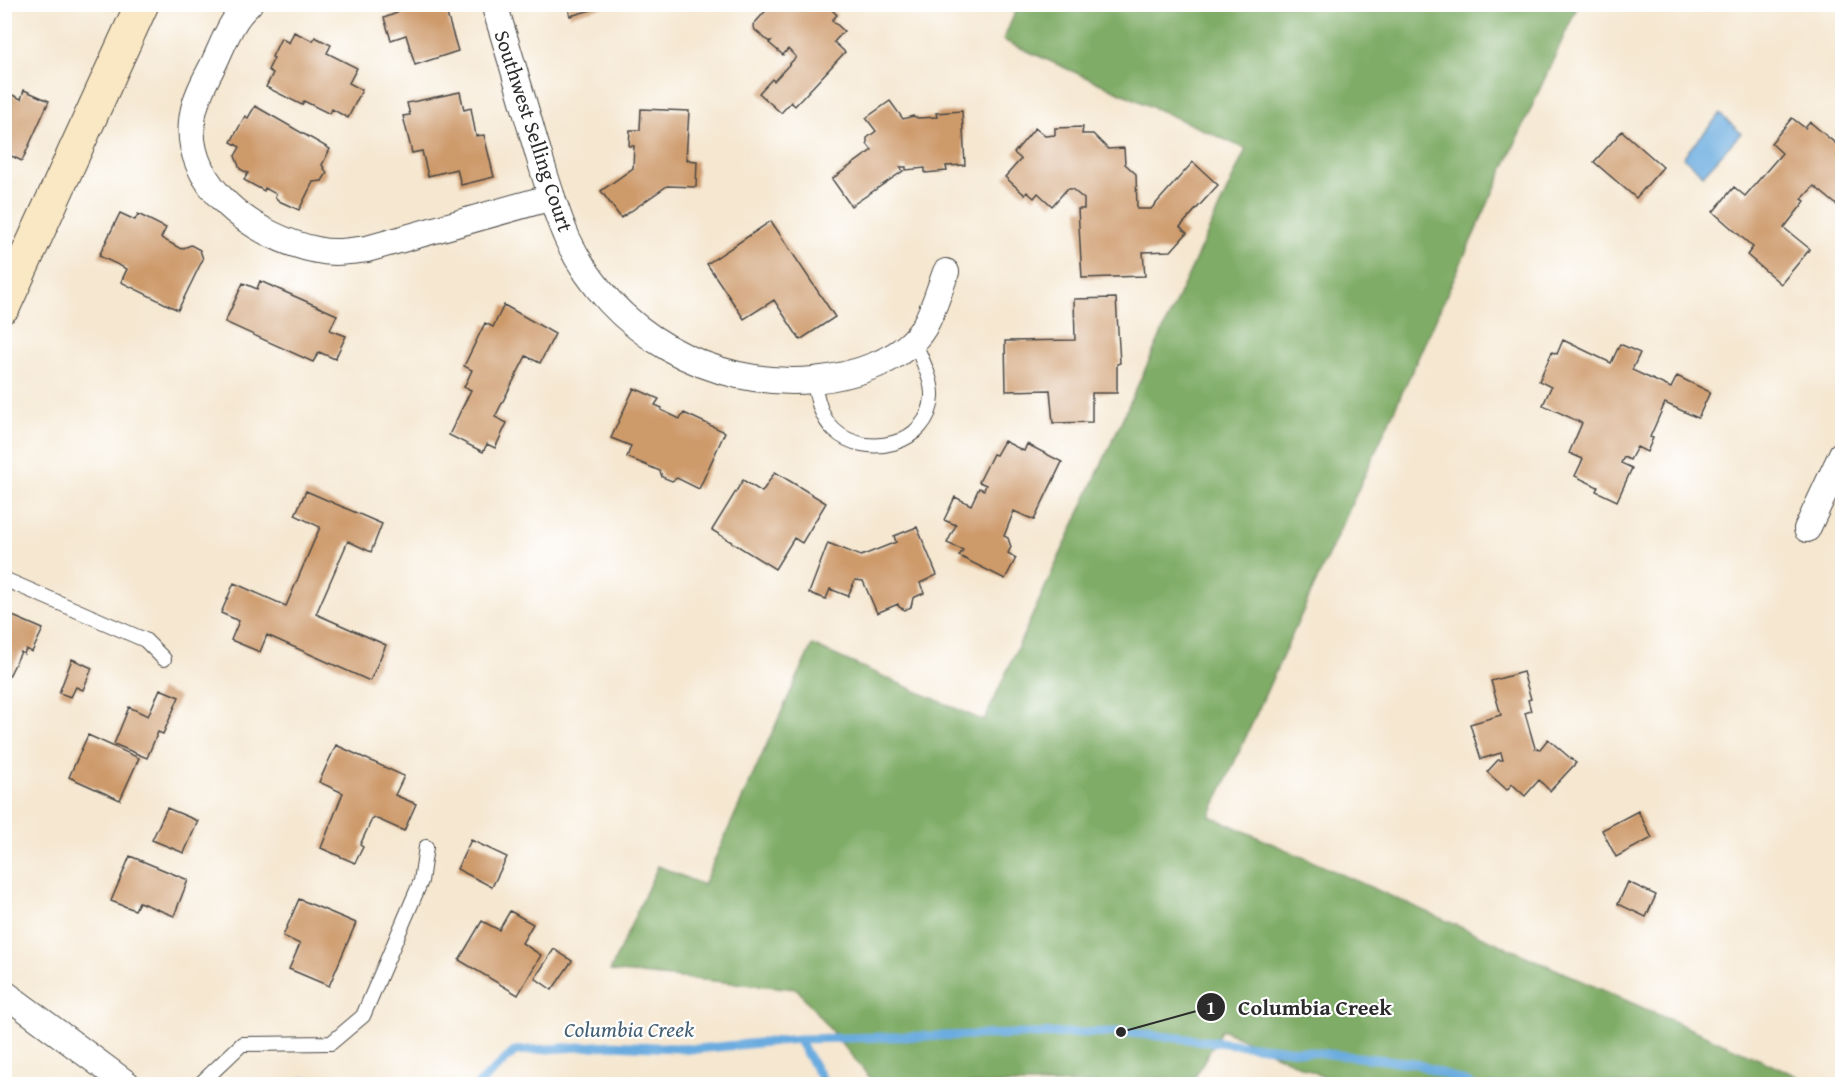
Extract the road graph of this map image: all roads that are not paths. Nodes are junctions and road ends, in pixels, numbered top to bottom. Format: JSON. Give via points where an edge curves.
{"nodes":[{"id":1,"x":142,"y":4,"type":"edge"},
{"id":2,"x":249,"y":4,"type":"edge"},
{"id":3,"x":494,"y":4,"type":"edge"},
{"id":4,"x":552,"y":197,"type":"junction"},
{"id":5,"x":946,"y":272,"type":"dead end"},
{"id":6,"x":4,"y":306,"type":"edge"},
{"id":7,"x":914,"y":340,"type":"junction"},
{"id":8,"x":813,"y":380,"type":"junction"},
{"id":9,"x":1842,"y":454,"type":"edge"},
{"id":10,"x":1807,"y":529,"type":"dead end"},
{"id":11,"x":4,"y":579,"type":"edge"},
{"id":12,"x":164,"y":659,"type":"dead end"},
{"id":13,"x":426,"y":847,"type":"dead end"},
{"id":14,"x":4,"y":993,"type":"edge"},
{"id":15,"x":128,"y":1084,"type":"edge"},
{"id":16,"x":200,"y":1084,"type":"edge"}],
"edges":[{"from":1,"to":6,"type":"street"},
{"from":2,"to":4,"type":"street","via":[[235,18],[197,98],[193,134],[203,173],[228,205],[252,225],[318,251],[347,251],[367,249]]},
{"from":3,"to":4,"type":"street","name":"Southwest Selling Court"},
{"from":4,"to":8,"type":"street","name":"Southwest Selling Court","via":[[568,239],[601,293],[659,343],[675,354],[733,375]]},
{"from":5,"to":7,"type":"street","name":"Southwest Selling Court","via":[[925,326]]},
{"from":7,"to":8,"type":"street","name":"Southwest Selling Court","via":[[901,351],[858,372]]},
{"from":7,"to":8,"type":"lane","via":[[930,384],[930,409],[924,424],[891,445],[849,442],[832,429],[820,408]]},
{"from":9,"to":10,"type":"street"},
{"from":11,"to":12,"type":"lane","via":[[145,640]]},
{"from":13,"to":16,"type":"lane","via":[[421,881],[363,1016],[330,1043],[242,1044]]},
{"from":14,"to":15,"type":"street"}]}
